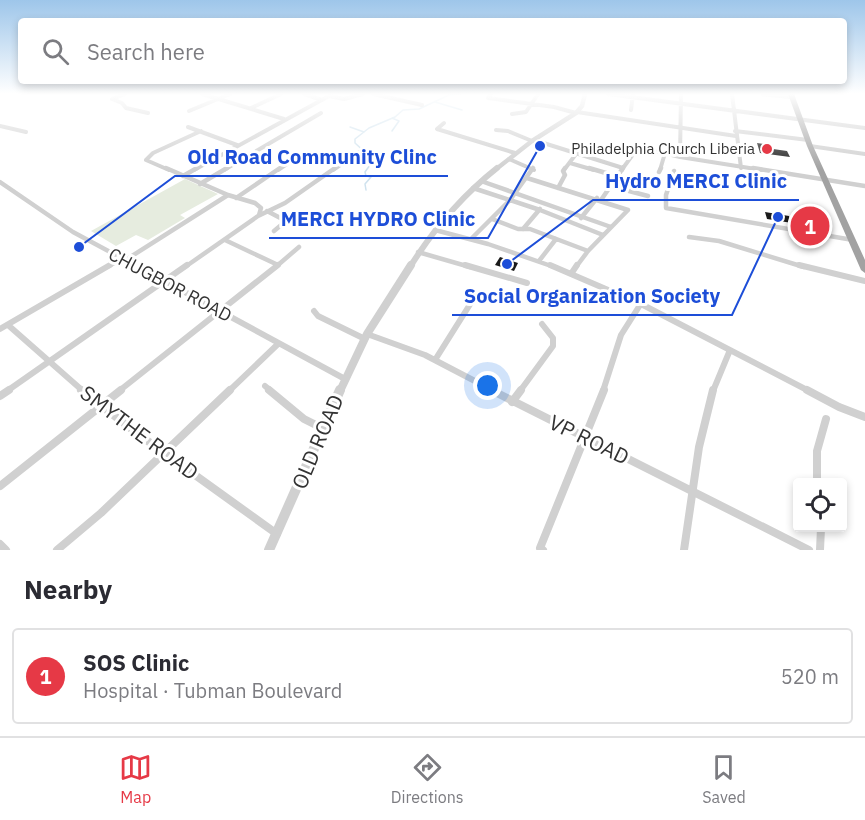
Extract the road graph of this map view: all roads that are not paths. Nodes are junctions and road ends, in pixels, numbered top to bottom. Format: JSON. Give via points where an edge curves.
{"nodes":[{"id":1,"x":284,"y":120,"type":"edge"},
{"id":2,"x":310,"y":120,"type":"edge"},
{"id":3,"x":565,"y":120,"type":"edge"},
{"id":4,"x":624,"y":120,"type":"edge"},
{"id":5,"x":682,"y":120,"type":"edge"},
{"id":6,"x":734,"y":120,"type":"edge"},
{"id":7,"x":801,"y":120,"type":"joint"},
{"id":8,"x":444,"y":123,"type":"dead end"},
{"id":9,"x":0,"y":126,"type":"edge"},
{"id":10,"x":188,"y":126,"type":"dead end"},
{"id":11,"x":865,"y":128,"type":"edge"},
{"id":12,"x":682,"y":129,"type":"junction"},
{"id":13,"x":496,"y":130,"type":"dead end"},
{"id":14,"x":201,"y":131,"type":"junction"},
{"id":15,"x":735,"y":131,"type":"junction"},
{"id":16,"x":26,"y":132,"type":"dead end"},
{"id":17,"x":736,"y":136,"type":"junction"},
{"id":18,"x":533,"y":140,"type":"junction"},
{"id":19,"x":809,"y":143,"type":"junction"},
{"id":20,"x":237,"y":145,"type":"junction"},
{"id":21,"x":359,"y":152,"type":"dead end"},
{"id":22,"x":515,"y":153,"type":"junction"},
{"id":23,"x":665,"y":153,"type":"junction"},
{"id":24,"x":576,"y":154,"type":"junction"},
{"id":25,"x":865,"y":154,"type":"edge"},
{"id":26,"x":680,"y":157,"type":"junction"},
{"id":27,"x":509,"y":159,"type":"junction"},
{"id":28,"x":293,"y":160,"type":"dead end"},
{"id":29,"x":570,"y":164,"type":"junction"},
{"id":30,"x":623,"y":168,"type":"junction"},
{"id":31,"x":741,"y":168,"type":"junction"},
{"id":32,"x":674,"y":171,"type":"dead end"},
{"id":33,"x":659,"y":172,"type":"dead end"},
{"id":34,"x":183,"y":176,"type":"junction"},
{"id":35,"x":616,"y":176,"type":"junction"},
{"id":36,"x":527,"y":178,"type":"junction"},
{"id":37,"x":825,"y":180,"type":"junction"},
{"id":38,"x":480,"y":181,"type":"junction"},
{"id":39,"x":0,"y":182,"type":"edge"},
{"id":40,"x":200,"y":184,"type":"junction"},
{"id":41,"x":610,"y":186,"type":"junction"},
{"id":42,"x":865,"y":186,"type":"edge"},
{"id":43,"x":473,"y":188,"type":"junction"},
{"id":44,"x":558,"y":188,"type":"junction"},
{"id":45,"x":516,"y":193,"type":"junction"},
{"id":46,"x":228,"y":195,"type":"junction"},
{"id":47,"x":648,"y":196,"type":"dead end"},
{"id":48,"x":236,"y":198,"type":"junction"},
{"id":49,"x":599,"y":199,"type":"junction"},
{"id":50,"x":510,"y":200,"type":"junction"},
{"id":51,"x":545,"y":203,"type":"junction"},
{"id":52,"x":540,"y":210,"type":"junction"},
{"id":53,"x":267,"y":211,"type":"junction"},
{"id":54,"x":258,"y":216,"type":"junction"},
{"id":55,"x":582,"y":217,"type":"junction"},
{"id":56,"x":492,"y":219,"type":"junction"},
{"id":57,"x":576,"y":224,"type":"junction"},
{"id":58,"x":611,"y":227,"type":"junction"},
{"id":59,"x":435,"y":230,"type":"junction"},
{"id":60,"x":522,"y":230,"type":"junction"},
{"id":61,"x":274,"y":231,"type":"dead end"},
{"id":62,"x":603,"y":235,"type":"junction"},
{"id":63,"x":689,"y":237,"type":"dead end"},
{"id":64,"x":472,"y":238,"type":"junction"},
{"id":65,"x":556,"y":239,"type":"junction"},
{"id":66,"x":225,"y":240,"type":"junction"},
{"id":67,"x":853,"y":240,"type":"junction"},
{"id":68,"x":299,"y":247,"type":"dead end"},
{"id":69,"x":588,"y":251,"type":"junction"},
{"id":70,"x":418,"y":252,"type":"junction"},
{"id":71,"x":123,"y":260,"type":"junction"},
{"id":72,"x":539,"y":261,"type":"junction"},
{"id":73,"x":278,"y":265,"type":"junction"},
{"id":74,"x":865,"y":270,"type":"edge"},
{"id":75,"x":571,"y":274,"type":"junction"},
{"id":76,"x":165,"y":281,"type":"junction"},
{"id":77,"x":865,"y":281,"type":"edge"},
{"id":78,"x":527,"y":283,"type":"dead end"},
{"id":79,"x":474,"y":298,"type":"dead end"},
{"id":80,"x":640,"y":305,"type":"junction"},
{"id":81,"x":218,"y":311,"type":"junction"},
{"id":82,"x":314,"y":311,"type":"dead end"},
{"id":83,"x":542,"y":324,"type":"dead end"},
{"id":84,"x":8,"y":325,"type":"junction"},
{"id":85,"x":0,"y":330,"type":"edge"},
{"id":86,"x":366,"y":336,"type":"junction"},
{"id":87,"x":278,"y":344,"type":"junction"},
{"id":88,"x":730,"y":350,"type":"junction"},
{"id":89,"x":435,"y":360,"type":"junction"},
{"id":90,"x":48,"y":364,"type":"junction"},
{"id":91,"x":345,"y":379,"type":"junction"},
{"id":92,"x":265,"y":386,"type":"dead end"},
{"id":93,"x":0,"y":396,"type":"edge"},
{"id":94,"x":512,"y":402,"type":"junction"},
{"id":95,"x":102,"y":405,"type":"junction"},
{"id":96,"x":865,"y":417,"type":"edge"},
{"id":97,"x":826,"y":419,"type":"dead end"},
{"id":98,"x":324,"y":429,"type":"junction"},
{"id":99,"x":583,"y":438,"type":"junction"},
{"id":100,"x":164,"y":453,"type":"junction"},
{"id":101,"x":817,"y":478,"type":"edge"},
{"id":102,"x":0,"y":486,"type":"edge"},
{"id":103,"x":693,"y":491,"type":"junction"},
{"id":104,"x":821,"y":532,"type":"edge"},
{"id":105,"x":277,"y":534,"type":"junction"},
{"id":106,"x":0,"y":544,"type":"edge"},
{"id":107,"x":6,"y":550,"type":"edge"},
{"id":108,"x":57,"y":550,"type":"edge"},
{"id":109,"x":269,"y":550,"type":"edge"},
{"id":110,"x":543,"y":550,"type":"edge"},
{"id":111,"x":684,"y":550,"type":"edge"},
{"id":112,"x":809,"y":550,"type":"edge"},
{"id":113,"x":820,"y":550,"type":"edge"}],
"edges":[{"from":1,"to":20,"type":"street"},
{"from":2,"to":40,"type":"street"},
{"from":3,"to":18,"type":"street","name":"OLD ROAD"},
{"from":4,"to":12,"type":"street"},
{"from":5,"to":12,"type":"street"},
{"from":6,"to":15,"type":"street"},
{"from":7,"to":11,"type":"street"},
{"from":7,"to":19,"type":"highway"},
{"from":8,"to":22,"type":"street","via":[[437,129]]},
{"from":9,"to":16,"type":"street"},
{"from":10,"to":14,"type":"street"},
{"from":12,"to":17,"type":"street"},
{"from":12,"to":26,"type":"street"},
{"from":13,"to":18,"type":"street"},
{"from":14,"to":20,"type":"street"},
{"from":14,"to":34,"type":"street","via":[[146,160]]},
{"from":15,"to":17,"type":"street"},
{"from":15,"to":19,"type":"street"},
{"from":17,"to":31,"type":"street"},
{"from":18,"to":22,"type":"street","name":"OLD ROAD"},
{"from":18,"to":24,"type":"street"},
{"from":19,"to":25,"type":"street"},
{"from":19,"to":37,"type":"highway"},
{"from":20,"to":34,"type":"street"},
{"from":21,"to":53,"type":"street"},
{"from":22,"to":27,"type":"street","name":"OLD ROAD"},
{"from":23,"to":26,"type":"street"},
{"from":23,"to":30,"type":"street","via":[[638,149]]},
{"from":23,"to":33,"type":"street"},
{"from":24,"to":29,"type":"street"},
{"from":24,"to":30,"type":"street"},
{"from":26,"to":31,"type":"street"},
{"from":27,"to":36,"type":"street","via":[[535,169]]},
{"from":27,"to":38,"type":"street","name":"OLD ROAD"},
{"from":28,"to":48,"type":"street"},
{"from":29,"to":35,"type":"street"},
{"from":29,"to":44,"type":"street","via":[[563,171],[565,175]]},
{"from":30,"to":35,"type":"street"},
{"from":31,"to":37,"type":"street"},
{"from":32,"to":67,"type":"street","via":[[666,208]]},
{"from":34,"to":40,"type":"street"},
{"from":35,"to":41,"type":"street"},
{"from":36,"to":44,"type":"street"},
{"from":36,"to":45,"type":"street"},
{"from":37,"to":42,"type":"street"},
{"from":37,"to":67,"type":"highway"},
{"from":38,"to":43,"type":"street","name":"OLD ROAD"},
{"from":38,"to":45,"type":"street"},
{"from":39,"to":71,"type":"street","name":"CHUGBOR ROAD","via":[[73,232]]},
{"from":40,"to":46,"type":"street"},
{"from":41,"to":47,"type":"street"},
{"from":41,"to":49,"type":"street"},
{"from":43,"to":50,"type":"street"},
{"from":43,"to":59,"type":"street","name":"OLD ROAD"},
{"from":44,"to":49,"type":"street"},
{"from":45,"to":50,"type":"street"},
{"from":45,"to":51,"type":"street"},
{"from":46,"to":48,"type":"street"},
{"from":46,"to":71,"type":"street"},
{"from":48,"to":54,"type":"street","via":[[255,203],[261,208]]},
{"from":49,"to":55,"type":"street"},
{"from":49,"to":58,"type":"street","via":[[628,210]]},
{"from":50,"to":52,"type":"street"},
{"from":50,"to":56,"type":"street"},
{"from":51,"to":52,"type":"street"},
{"from":51,"to":55,"type":"street"},
{"from":52,"to":57,"type":"street"},
{"from":52,"to":60,"type":"street"},
{"from":53,"to":54,"type":"street"},
{"from":53,"to":61,"type":"street","via":[[286,221]]},
{"from":54,"to":66,"type":"street"},
{"from":55,"to":57,"type":"street"},
{"from":55,"to":58,"type":"street"},
{"from":56,"to":60,"type":"street"},
{"from":56,"to":64,"type":"street"},
{"from":57,"to":62,"type":"street"},
{"from":58,"to":62,"type":"street"},
{"from":59,"to":64,"type":"street"},
{"from":59,"to":70,"type":"street","name":"OLD ROAD"},
{"from":60,"to":65,"type":"street","via":[[530,229]]},
{"from":62,"to":69,"type":"street"},
{"from":63,"to":77,"type":"street","via":[[719,241]]},
{"from":64,"to":72,"type":"street"},
{"from":65,"to":69,"type":"street"},
{"from":65,"to":72,"type":"street"},
{"from":66,"to":73,"type":"street"},
{"from":66,"to":76,"type":"street"},
{"from":67,"to":74,"type":"highway"},
{"from":68,"to":73,"type":"street"},
{"from":69,"to":75,"type":"street"},
{"from":70,"to":78,"type":"street"},
{"from":70,"to":86,"type":"street","name":"OLD ROAD"},
{"from":71,"to":76,"type":"street","name":"CHUGBOR ROAD"},
{"from":71,"to":84,"type":"street"},
{"from":72,"to":75,"type":"street"},
{"from":73,"to":81,"type":"street"},
{"from":75,"to":80,"type":"street"},
{"from":76,"to":81,"type":"street","name":"CHUGBOR ROAD"},
{"from":76,"to":90,"type":"street"},
{"from":79,"to":89,"type":"street"},
{"from":80,"to":88,"type":"street"},
{"from":80,"to":99,"type":"street","via":[[621,335],[608,379]]},
{"from":81,"to":87,"type":"street","name":"CHUGBOR ROAD"},
{"from":81,"to":95,"type":"street"},
{"from":82,"to":86,"type":"street","name":"VP ROAD"},
{"from":83,"to":94,"type":"street","via":[[554,338],[554,346]]},
{"from":84,"to":85,"type":"street"},
{"from":84,"to":90,"type":"street","name":"SMYTHE ROAD"},
{"from":86,"to":89,"type":"street","name":"VP ROAD","via":[[380,336]]},
{"from":86,"to":91,"type":"street","name":"OLD ROAD"},
{"from":87,"to":91,"type":"street","name":"CHUGBOR ROAD"},
{"from":87,"to":100,"type":"street"},
{"from":88,"to":96,"type":"street"},
{"from":88,"to":103,"type":"street","via":[[716,375],[707,409]]},
{"from":89,"to":94,"type":"street","name":"VP ROAD"},
{"from":90,"to":93,"type":"street"},
{"from":90,"to":95,"type":"street","name":"SMYTHE ROAD"},
{"from":91,"to":98,"type":"street","name":"OLD ROAD"},
{"from":92,"to":98,"type":"street","via":[[304,419]]},
{"from":94,"to":99,"type":"street","name":"VP ROAD"},
{"from":95,"to":100,"type":"street","name":"SMYTHE ROAD"},
{"from":95,"to":102,"type":"street"},
{"from":97,"to":101,"type":"street","via":[[817,451]]},
{"from":98,"to":105,"type":"street","name":"OLD ROAD"},
{"from":99,"to":103,"type":"street","name":"VP ROAD"},
{"from":99,"to":110,"type":"street","via":[[540,548]]},
{"from":100,"to":105,"type":"street","name":"SMYTHE ROAD"},
{"from":100,"to":108,"type":"street"},
{"from":103,"to":111,"type":"street"},
{"from":103,"to":112,"type":"street","name":"VP ROAD"},
{"from":104,"to":113,"type":"street"},
{"from":105,"to":109,"type":"street","name":"OLD ROAD"},
{"from":106,"to":107,"type":"street"}]}
